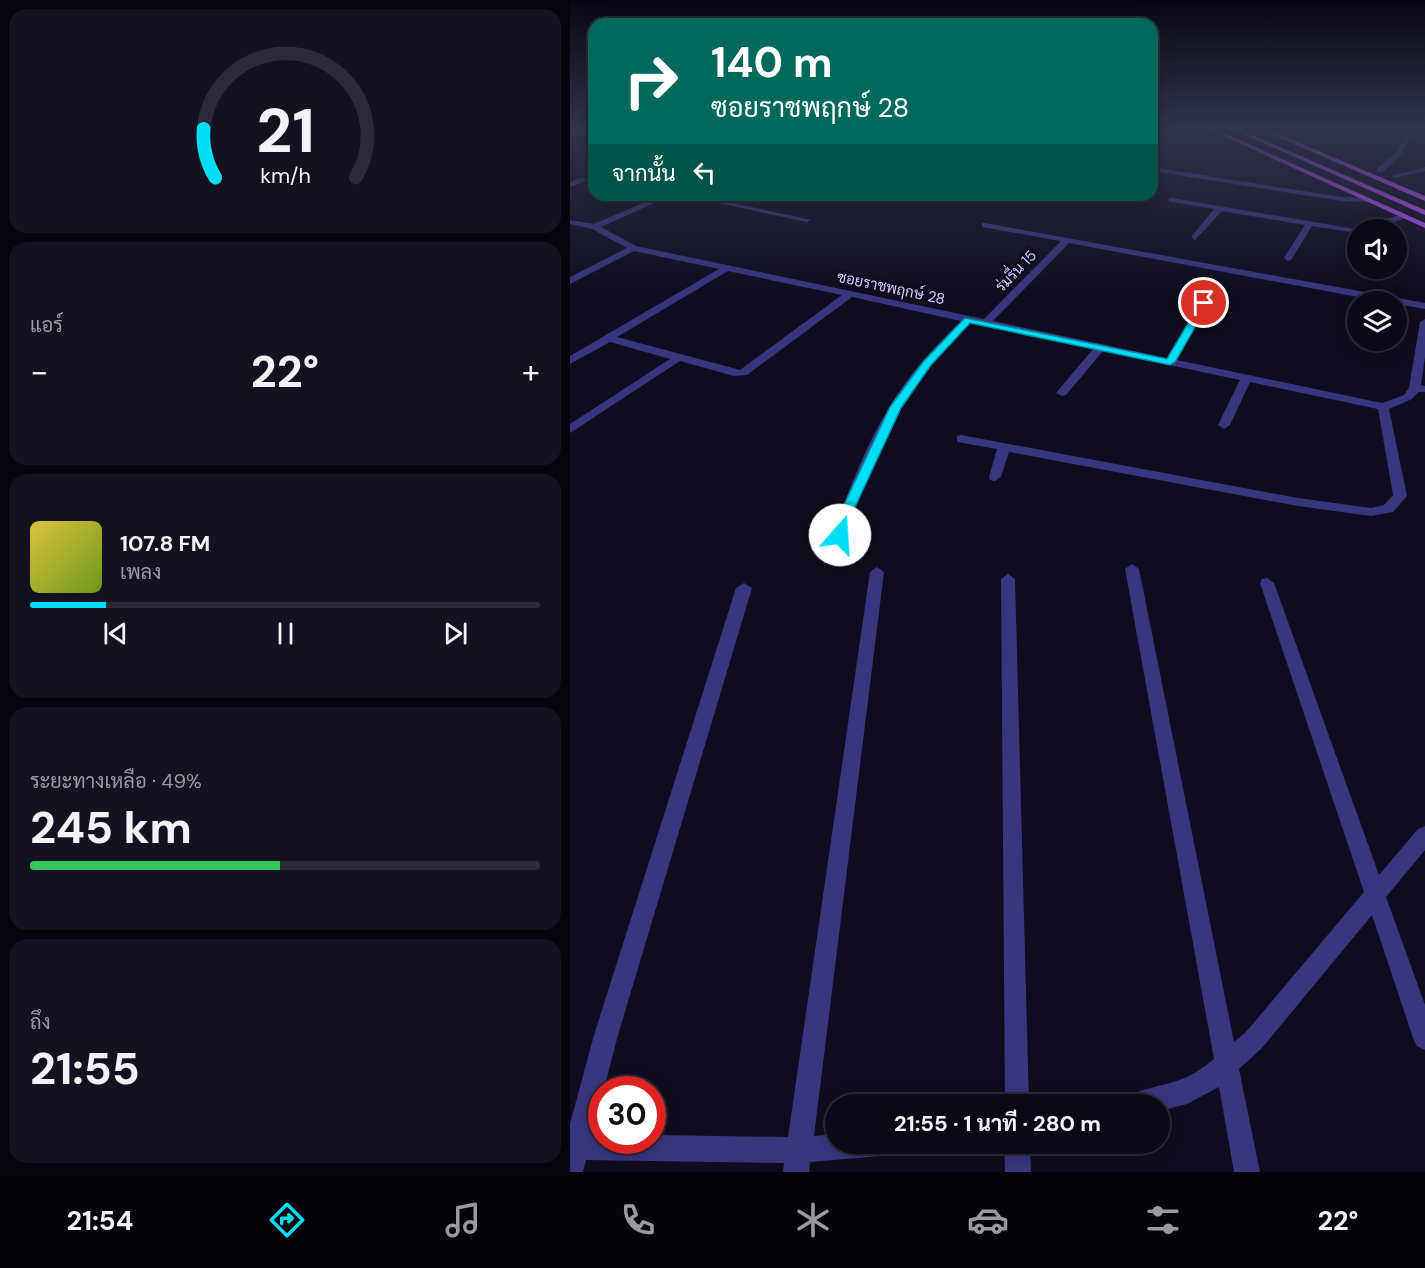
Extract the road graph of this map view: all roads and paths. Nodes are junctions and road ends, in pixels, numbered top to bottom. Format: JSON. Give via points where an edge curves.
{"nodes":[{"id":1,"x":1233,"y":182,"type":"edge"},
{"id":2,"x":1325,"y":182,"type":"edge"},
{"id":3,"x":1354,"y":182,"type":"edge"},
{"id":4,"x":1385,"y":182,"type":"edge"},
{"id":5,"x":1425,"y":199,"type":"edge"},
{"id":6,"x":1172,"y":200,"type":"dead end"},
{"id":7,"x":1365,"y":200,"type":"junction"},
{"id":8,"x":654,"y":201,"type":"edge"},
{"id":9,"x":714,"y":201,"type":"edge"},
{"id":10,"x":1220,"y":208,"type":"junction"},
{"id":11,"x":1425,"y":213,"type":"edge"},
{"id":12,"x":1402,"y":216,"type":"junction"},
{"id":13,"x":1395,"y":219,"type":"edge"},
{"id":14,"x":807,"y":220,"type":"dead end"},
{"id":15,"x":570,"y":222,"type":"edge"},
{"id":16,"x":1310,"y":223,"type":"junction"},
{"id":17,"x":985,"y":225,"type":"dead end"},
{"id":18,"x":1425,"y":225,"type":"edge"},
{"id":19,"x":596,"y":227,"type":"junction"},
{"id":20,"x":1347,"y":229,"type":"edge"},
{"id":21,"x":1195,"y":237,"type":"dead end"},
{"id":22,"x":1067,"y":240,"type":"junction"},
{"id":23,"x":633,"y":248,"type":"junction"},
{"id":24,"x":1288,"y":258,"type":"dead end"},
{"id":25,"x":727,"y":268,"type":"junction"},
{"id":26,"x":570,"y":282,"type":"edge"},
{"id":27,"x":850,"y":294,"type":"junction"},
{"id":28,"x":1204,"y":303,"type":"dead end"},
{"id":29,"x":1425,"y":306,"type":"edge"},
{"id":30,"x":968,"y":320,"type":"junction"},
{"id":31,"x":1425,"y":322,"type":"edge"},
{"id":32,"x":987,"y":323,"type":"junction"},
{"id":33,"x":608,"y":338,"type":"junction"},
{"id":34,"x":1101,"y":347,"type":"junction"},
{"id":35,"x":678,"y":358,"type":"junction"},
{"id":36,"x":570,"y":361,"type":"edge"},
{"id":37,"x":1170,"y":362,"type":"junction"},
{"id":38,"x":1246,"y":378,"type":"junction"},
{"id":39,"x":1420,"y":388,"type":"edge"},
{"id":40,"x":1062,"y":393,"type":"dead end"},
{"id":41,"x":1383,"y":407,"type":"junction"},
{"id":42,"x":1224,"y":425,"type":"dead end"},
{"id":43,"x":570,"y":429,"type":"edge"},
{"id":44,"x":961,"y":439,"type":"dead end"},
{"id":45,"x":1004,"y":447,"type":"junction"},
{"id":46,"x":995,"y":477,"type":"dead end"},
{"id":47,"x":840,"y":535,"type":"dead end"},
{"id":48,"x":1132,"y":569,"type":"dead end"},
{"id":49,"x":877,"y":572,"type":"dead end"},
{"id":50,"x":1008,"y":579,"type":"dead end"},
{"id":51,"x":1267,"y":583,"type":"dead end"},
{"id":52,"x":744,"y":588,"type":"dead end"},
{"id":53,"x":1425,"y":835,"type":"edge"},
{"id":54,"x":1375,"y":896,"type":"junction"},
{"id":55,"x":1425,"y":1038,"type":"edge"},
{"id":56,"x":1226,"y":1066,"type":"junction"},
{"id":57,"x":1017,"y":1094,"type":"edge"},
{"id":58,"x":1170,"y":1096,"type":"edge"},
{"id":59,"x":578,"y":1147,"type":"junction"},
{"id":60,"x":830,"y":1154,"type":"edge"},
{"id":61,"x":1017,"y":1154,"type":"edge"},
{"id":62,"x":797,"y":1161,"type":"edge"},
{"id":63,"x":570,"y":1172,"type":"edge"},
{"id":64,"x":1018,"y":1172,"type":"edge"},
{"id":65,"x":1247,"y":1172,"type":"edge"}],
"edges":[{"from":1,"to":7,"type":"street"},
{"from":2,"to":7,"type":"main road"},
{"from":3,"to":11,"type":"main road"},
{"from":4,"to":5,"type":"main road"},
{"from":6,"to":10,"type":"street"},
{"from":7,"to":12,"type":"main road"},
{"from":8,"to":19,"type":"street"},
{"from":9,"to":14,"type":"street"},
{"from":10,"to":16,"type":"street"},
{"from":10,"to":21,"type":"street"},
{"from":12,"to":13,"type":"street"},
{"from":12,"to":18,"type":"main road"},
{"from":15,"to":19,"type":"street","name":"ซอยราชพฤกษ์ 28"},
{"from":16,"to":20,"type":"street"},
{"from":16,"to":24,"type":"street"},
{"from":17,"to":22,"type":"street"},
{"from":19,"to":23,"type":"street","name":"ซอยราชพฤกษ์ 28"},
{"from":22,"to":29,"type":"street"},
{"from":22,"to":32,"type":"street","name":"ร่มรื่น 15"},
{"from":23,"to":25,"type":"street","name":"ซอยราชพฤกษ์ 28"},
{"from":23,"to":26,"type":"street"},
{"from":25,"to":27,"type":"street","name":"ซอยราชพฤกษ์ 28"},
{"from":25,"to":33,"type":"street"},
{"from":27,"to":30,"type":"street","name":"ซอยราชพฤกษ์ 28"},
{"from":27,"to":35,"type":"street","via":[[743,373]]},
{"from":28,"to":37,"type":"street"},
{"from":30,"to":32,"type":"street","name":"ซอยราชพฤกษ์ 28"},
{"from":30,"to":47,"type":"street","via":[[927,363],[895,407]]},
{"from":31,"to":39,"type":"street"},
{"from":32,"to":34,"type":"street","name":"ซอยราชพฤกษ์ 28"},
{"from":33,"to":35,"type":"street"},
{"from":33,"to":36,"type":"street"},
{"from":34,"to":37,"type":"street","name":"ซอยราชพฤกษ์ 28"},
{"from":34,"to":40,"type":"street"},
{"from":35,"to":43,"type":"street"},
{"from":37,"to":38,"type":"street","name":"ซอยราชพฤกษ์ 28"},
{"from":38,"to":41,"type":"street","name":"ซอยราชพฤกษ์ 28"},
{"from":38,"to":42,"type":"street"},
{"from":39,"to":41,"type":"street"},
{"from":41,"to":45,"type":"street","via":[[1400,496],[1388,509],[1371,512]]},
{"from":44,"to":45,"type":"street"},
{"from":45,"to":46,"type":"street"},
{"from":48,"to":56,"type":"street"},
{"from":49,"to":62,"type":"street"},
{"from":50,"to":57,"type":"street"},
{"from":51,"to":54,"type":"street"},
{"from":52,"to":59,"type":"street","via":[[606,1035]]},
{"from":53,"to":54,"type":"street"},
{"from":54,"to":55,"type":"street"},
{"from":54,"to":56,"type":"street","via":[[1254,1040]]},
{"from":56,"to":58,"type":"street","via":[[1206,1082]]},
{"from":56,"to":65,"type":"street"},
{"from":59,"to":62,"type":"street"},
{"from":59,"to":63,"type":"street"},
{"from":60,"to":62,"type":"street"},
{"from":61,"to":64,"type":"street"}]}
